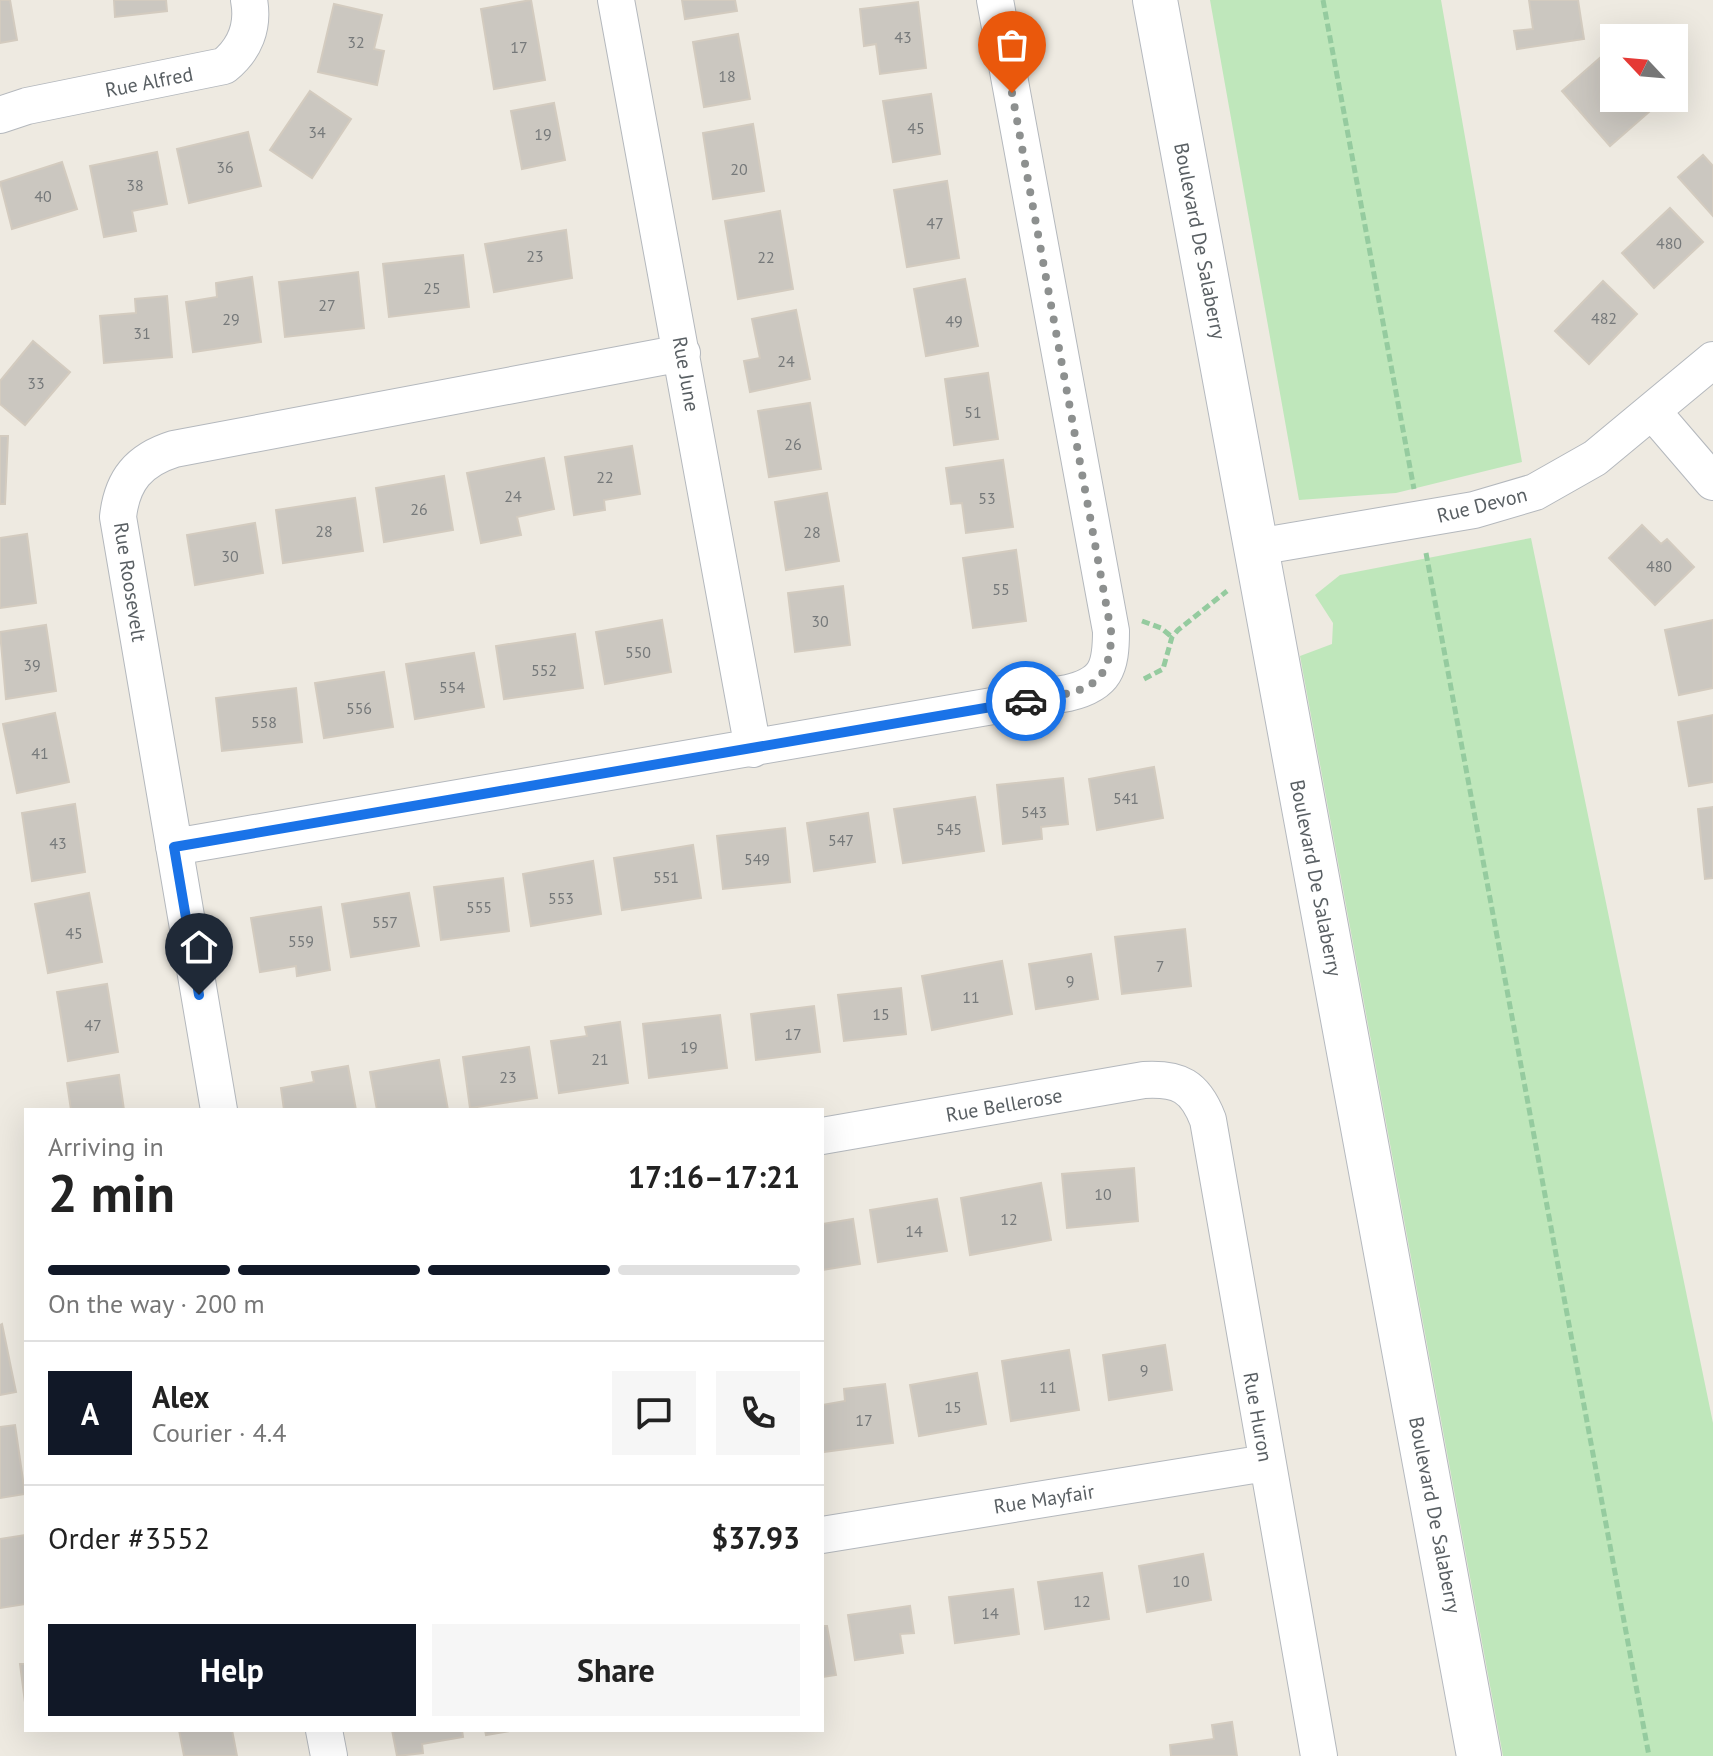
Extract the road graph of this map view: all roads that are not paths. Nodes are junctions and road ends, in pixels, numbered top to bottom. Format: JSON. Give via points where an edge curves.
{"nodes":[{"id":1,"x":249,"y":0,"type":"edge"},
{"id":2,"x":616,"y":0,"type":"edge"},
{"id":3,"x":995,"y":0,"type":"edge"},
{"id":4,"x":1155,"y":0,"type":"edge"},
{"id":5,"x":0,"y":115,"type":"edge"},
{"id":6,"x":682,"y":353,"type":"junction"},
{"id":7,"x":1713,"y":360,"type":"edge"},
{"id":8,"x":1652,"y":411,"type":"junction"},
{"id":9,"x":1713,"y":482,"type":"edge"},
{"id":10,"x":1257,"y":547,"type":"junction"},
{"id":11,"x":753,"y":749,"type":"junction"},
{"id":12,"x":174,"y":847,"type":"junction"},
{"id":13,"x":1185,"y":1084,"type":"joint"},
{"id":14,"x":219,"y":1108,"type":"edge"},
{"id":15,"x":824,"y":1136,"type":"edge"},
{"id":16,"x":1266,"y":1463,"type":"junction"},
{"id":17,"x":824,"y":1535,"type":"edge"},
{"id":18,"x":324,"y":1732,"type":"edge"},
{"id":19,"x":329,"y":1756,"type":"edge"},
{"id":20,"x":1319,"y":1756,"type":"edge"},
{"id":21,"x":1479,"y":1756,"type":"edge"}],
"edges":[{"from":1,"to":5,"type":"street","name":"Rue Alfred","via":[[251,26],[237,55],[224,66]]},
{"from":2,"to":6,"type":"street","name":"Rue June"},
{"from":3,"to":11,"type":"street","via":[[1110,621],[1111,656],[1104,676],[1087,689]]},
{"from":4,"to":10,"type":"street","name":"Boulevard De Salaberry"},
{"from":6,"to":11,"type":"street","name":"Rue June"},
{"from":6,"to":12,"type":"street","name":"Rue Roosevelt","via":[[174,449],[152,456],[131,473],[120,495],[118,517]]},
{"from":7,"to":8,"type":"street","name":"Rue Devon"},
{"from":8,"to":9,"type":"street"},
{"from":8,"to":10,"type":"street","name":"Rue Devon","via":[[1579,469],[1522,497]]},
{"from":10,"to":21,"type":"street","name":"Boulevard De Salaberry"},
{"from":11,"to":12,"type":"street"},
{"from":12,"to":14,"type":"street","name":"Rue Roosevelt"},
{"from":13,"to":15,"type":"street","name":"Rue Bellerose","via":[[1144,1080]]},
{"from":13,"to":16,"type":"street","name":"Rue Huron","via":[[1200,1098],[1208,1120]]},
{"from":16,"to":17,"type":"street","name":"Rue Mayfair"},
{"from":16,"to":20,"type":"street","name":"Rue Huron"},
{"from":18,"to":19,"type":"street"}]}
